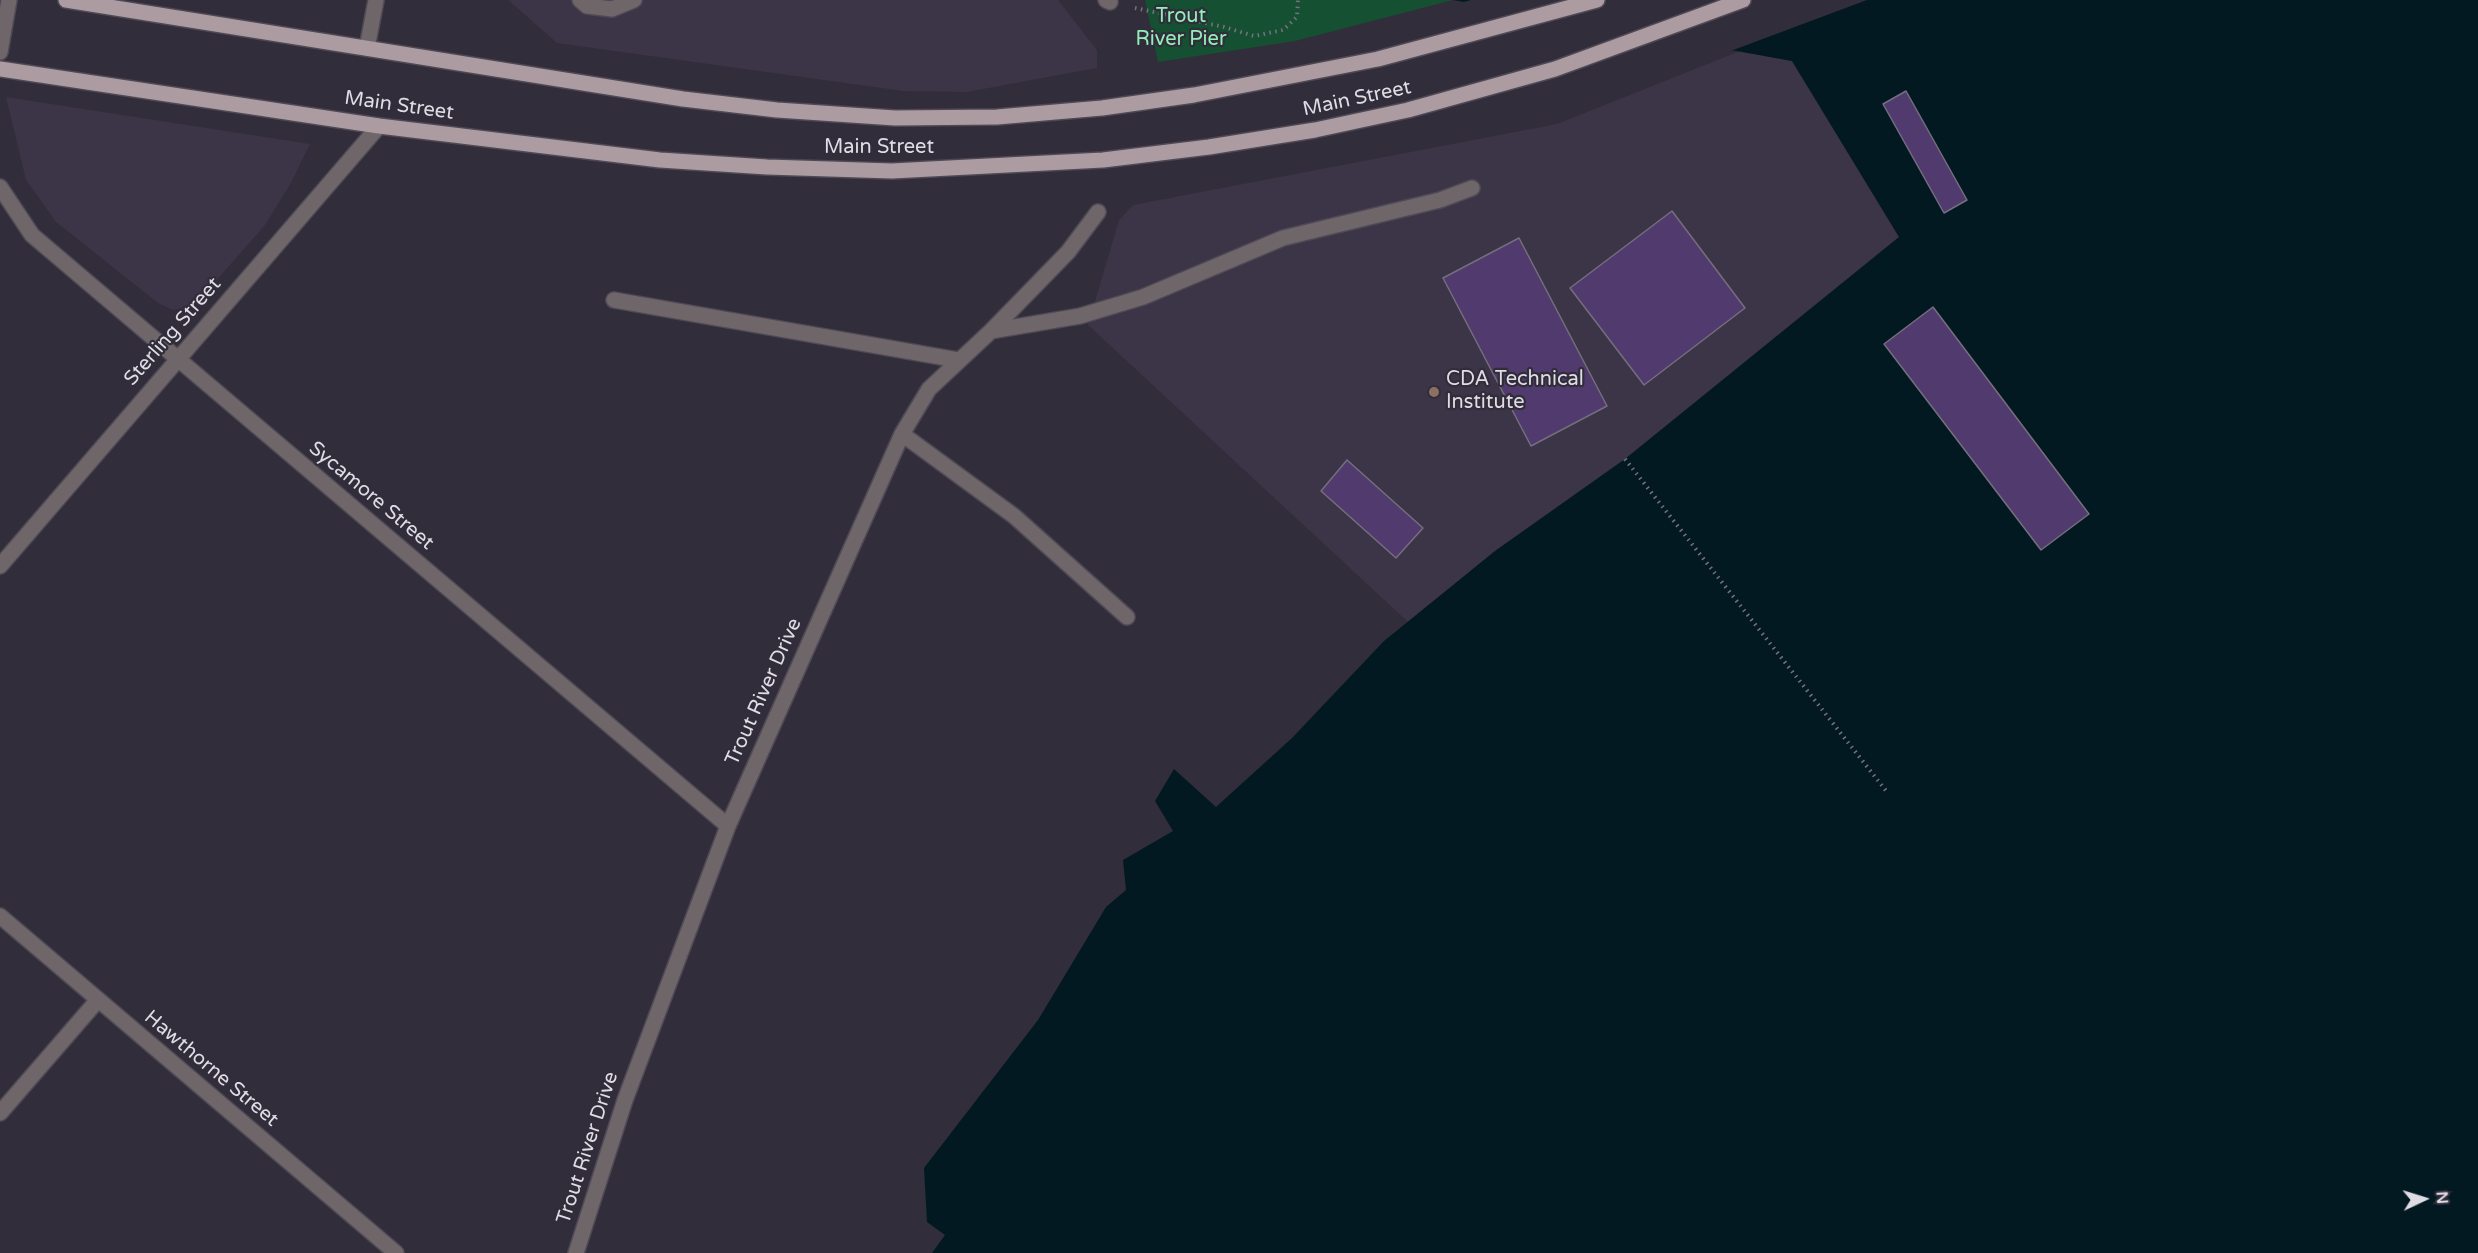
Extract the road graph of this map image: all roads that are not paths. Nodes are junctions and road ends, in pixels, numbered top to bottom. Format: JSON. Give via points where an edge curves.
{"nodes":[{"id":1,"x":9,"y":0,"type":"edge"},
{"id":2,"x":66,"y":0,"type":"edge"},
{"id":3,"x":376,"y":0,"type":"edge"},
{"id":4,"x":580,"y":0,"type":"edge"},
{"id":5,"x":634,"y":0,"type":"edge"},
{"id":6,"x":1597,"y":0,"type":"edge"},
{"id":7,"x":1743,"y":0,"type":"edge"},
{"id":8,"x":367,"y":48,"type":"junction"},
{"id":9,"x":0,"y":52,"type":"edge"},
{"id":10,"x":0,"y":69,"type":"edge"},
{"id":11,"x":379,"y":126,"type":"junction"},
{"id":12,"x":0,"y":187,"type":"edge"},
{"id":13,"x":1472,"y":188,"type":"dead end"},
{"id":14,"x":1098,"y":212,"type":"dead end"},
{"id":15,"x":614,"y":300,"type":"dead end"},
{"id":16,"x":991,"y":331,"type":"junction"},
{"id":17,"x":177,"y":360,"type":"junction"},
{"id":18,"x":958,"y":360,"type":"junction"},
{"id":19,"x":902,"y":434,"type":"junction"},
{"id":20,"x":0,"y":566,"type":"edge"},
{"id":21,"x":1127,"y":617,"type":"dead end"},
{"id":22,"x":728,"y":826,"type":"junction"},
{"id":23,"x":0,"y":916,"type":"edge"},
{"id":24,"x":97,"y":1001,"type":"junction"},
{"id":25,"x":0,"y":1113,"type":"edge"},
{"id":26,"x":396,"y":1253,"type":"edge"},
{"id":27,"x":576,"y":1253,"type":"edge"}],
"edges":[{"from":1,"to":9,"type":"street"},
{"from":2,"to":8,"type":"main road","name":"Main Street"},
{"from":3,"to":8,"type":"street"},
{"from":4,"to":5,"type":"street","via":[[587,6],[612,9]]},
{"from":6,"to":8,"type":"main road","name":"Main Street","via":[[1378,59],[1290,78],[1102,108],[997,117],[895,118],[777,110],[683,99]]},
{"from":7,"to":11,"type":"main road","name":"Main Street","via":[[1555,69],[1408,111],[1315,130],[1103,160],[892,171],[767,167],[660,159]]},
{"from":10,"to":11,"type":"main road","name":"Main Street"},
{"from":11,"to":17,"type":"street","name":"Sterling Street"},
{"from":12,"to":17,"type":"street","name":"Sycamore Street","via":[[32,235]]},
{"from":13,"to":16,"type":"street","via":[[1440,200],[1283,238],[1143,297],[1080,316]]},
{"from":14,"to":16,"type":"street","name":"Trout River Drive","via":[[1068,252]]},
{"from":15,"to":18,"type":"street"},
{"from":16,"to":18,"type":"street","name":"Trout River Drive"},
{"from":17,"to":20,"type":"street","name":"Sterling Street"},
{"from":17,"to":22,"type":"street","name":"Sycamore Street"},
{"from":18,"to":19,"type":"street","name":"Trout River Drive","via":[[929,389]]},
{"from":19,"to":21,"type":"street","via":[[1014,516]]},
{"from":19,"to":22,"type":"street","name":"Trout River Drive"},
{"from":22,"to":27,"type":"street","name":"Trout River Drive","via":[[625,1100]]},
{"from":23,"to":24,"type":"street","name":"Hawthorne Street"},
{"from":24,"to":25,"type":"street"},
{"from":24,"to":26,"type":"street","name":"Hawthorne Street"}]}
